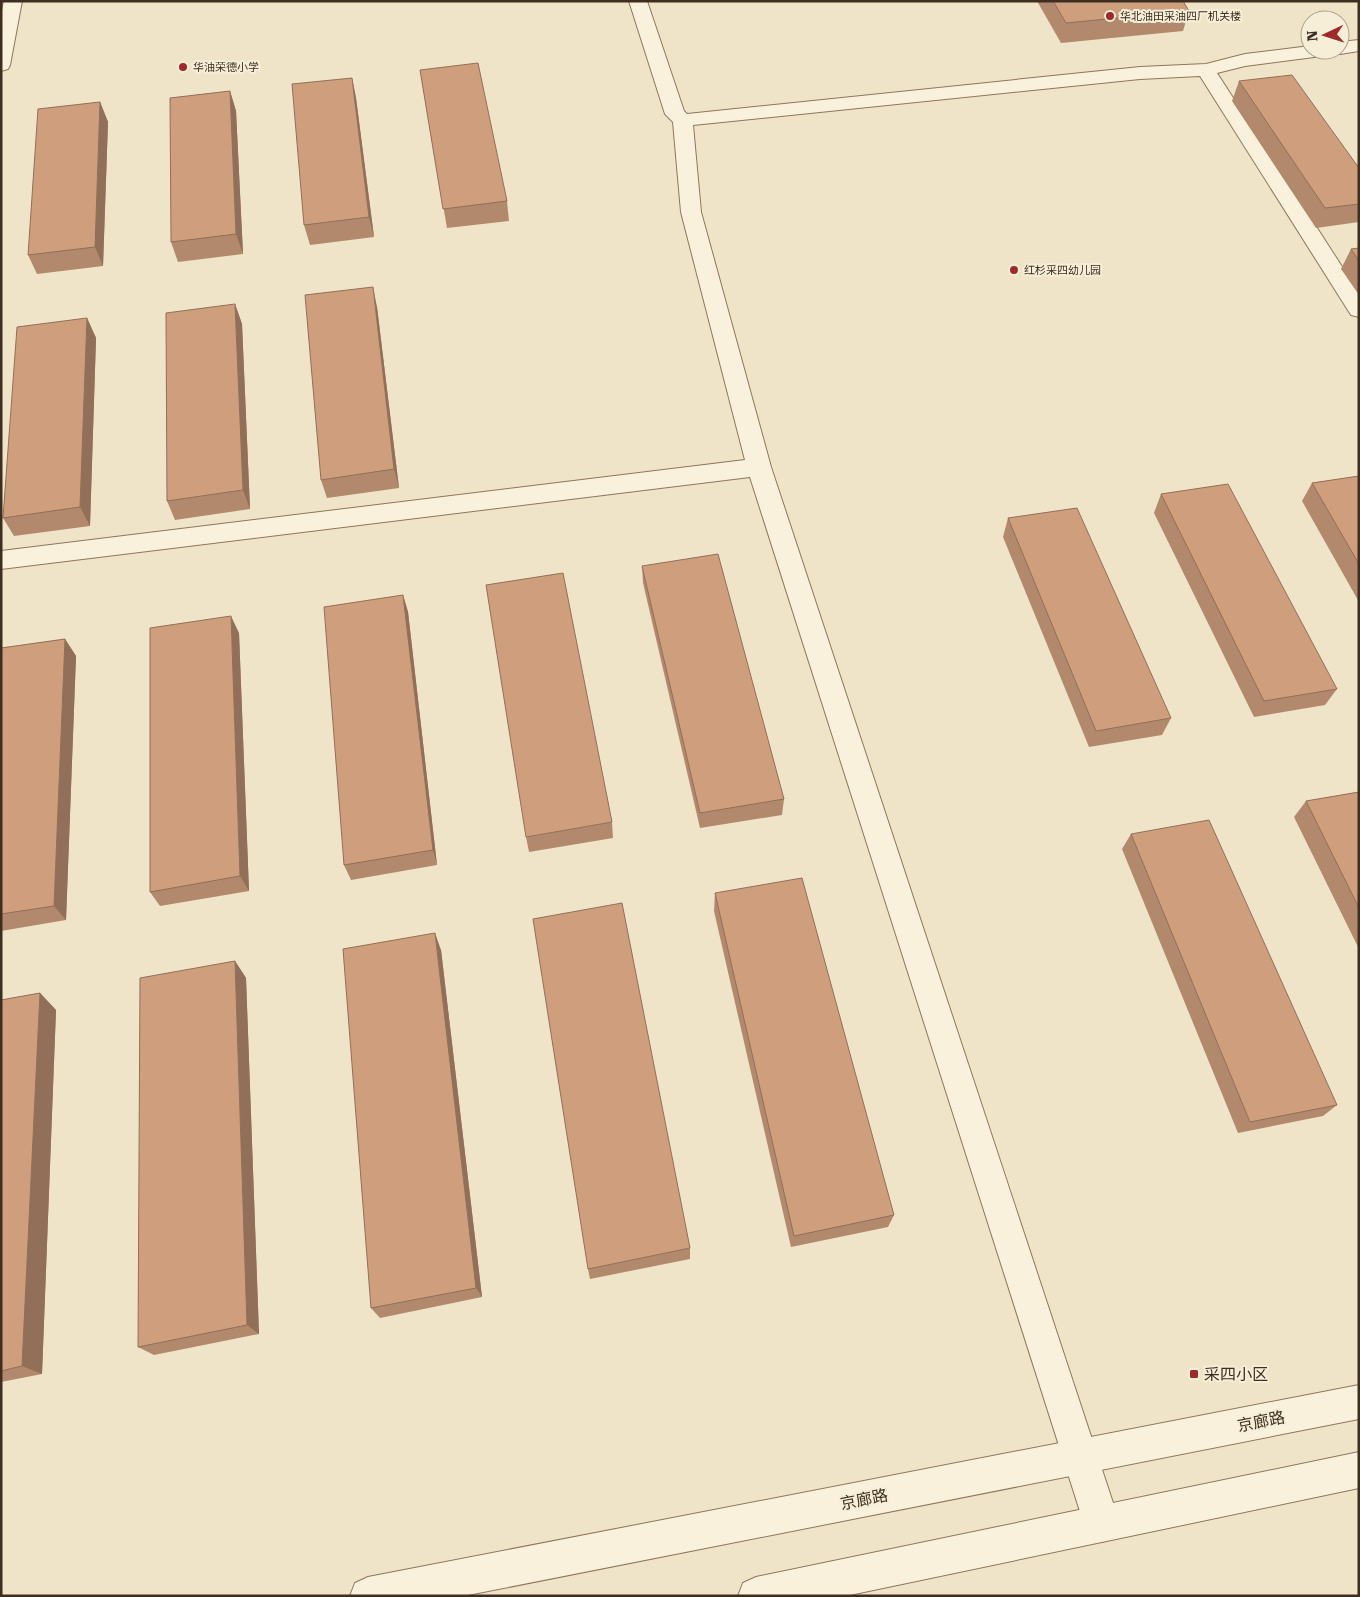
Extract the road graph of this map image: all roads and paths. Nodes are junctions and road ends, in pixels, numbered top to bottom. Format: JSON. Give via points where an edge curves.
{"nodes":[{"id":1,"x":13,"y":1,"type":"edge"},
{"id":2,"x":638,"y":1,"type":"edge"},
{"id":3,"x":1300,"y":53,"type":"edge"},
{"id":4,"x":1,"y":65,"type":"edge"},
{"id":5,"x":1206,"y":70,"type":"junction"},
{"id":6,"x":683,"y":120,"type":"junction"},
{"id":7,"x":1359,"y":310,"type":"edge"},
{"id":8,"x":759,"y":467,"type":"junction"},
{"id":9,"x":1,"y":560,"type":"edge"},
{"id":10,"x":1359,"y":1402,"type":"edge"},
{"id":11,"x":1080,"y":1456,"type":"junction"},
{"id":12,"x":1359,"y":1470,"type":"edge"},
{"id":13,"x":1102,"y":1524,"type":"junction"},
{"id":14,"x":368,"y":1596,"type":"edge"},
{"id":15,"x":756,"y":1596,"type":"edge"}],
"edges":[{"from":1,"to":4,"type":"street"},
{"from":2,"to":6,"type":"street","via":[[675,114]]},
{"from":3,"to":5,"type":"street","via":[[1245,60]]},
{"from":5,"to":6,"type":"street","via":[[1140,73]]},
{"from":5,"to":7,"type":"street"},
{"from":6,"to":8,"type":"street","via":[[691,212]]},
{"from":8,"to":9,"type":"street"},
{"from":8,"to":11,"type":"street"},
{"from":10,"to":11,"type":"street","name":"京廊路"},
{"from":11,"to":13,"type":"street"},
{"from":11,"to":14,"type":"street","name":"京廊路"},
{"from":12,"to":13,"type":"street"},
{"from":13,"to":15,"type":"street"}]}
